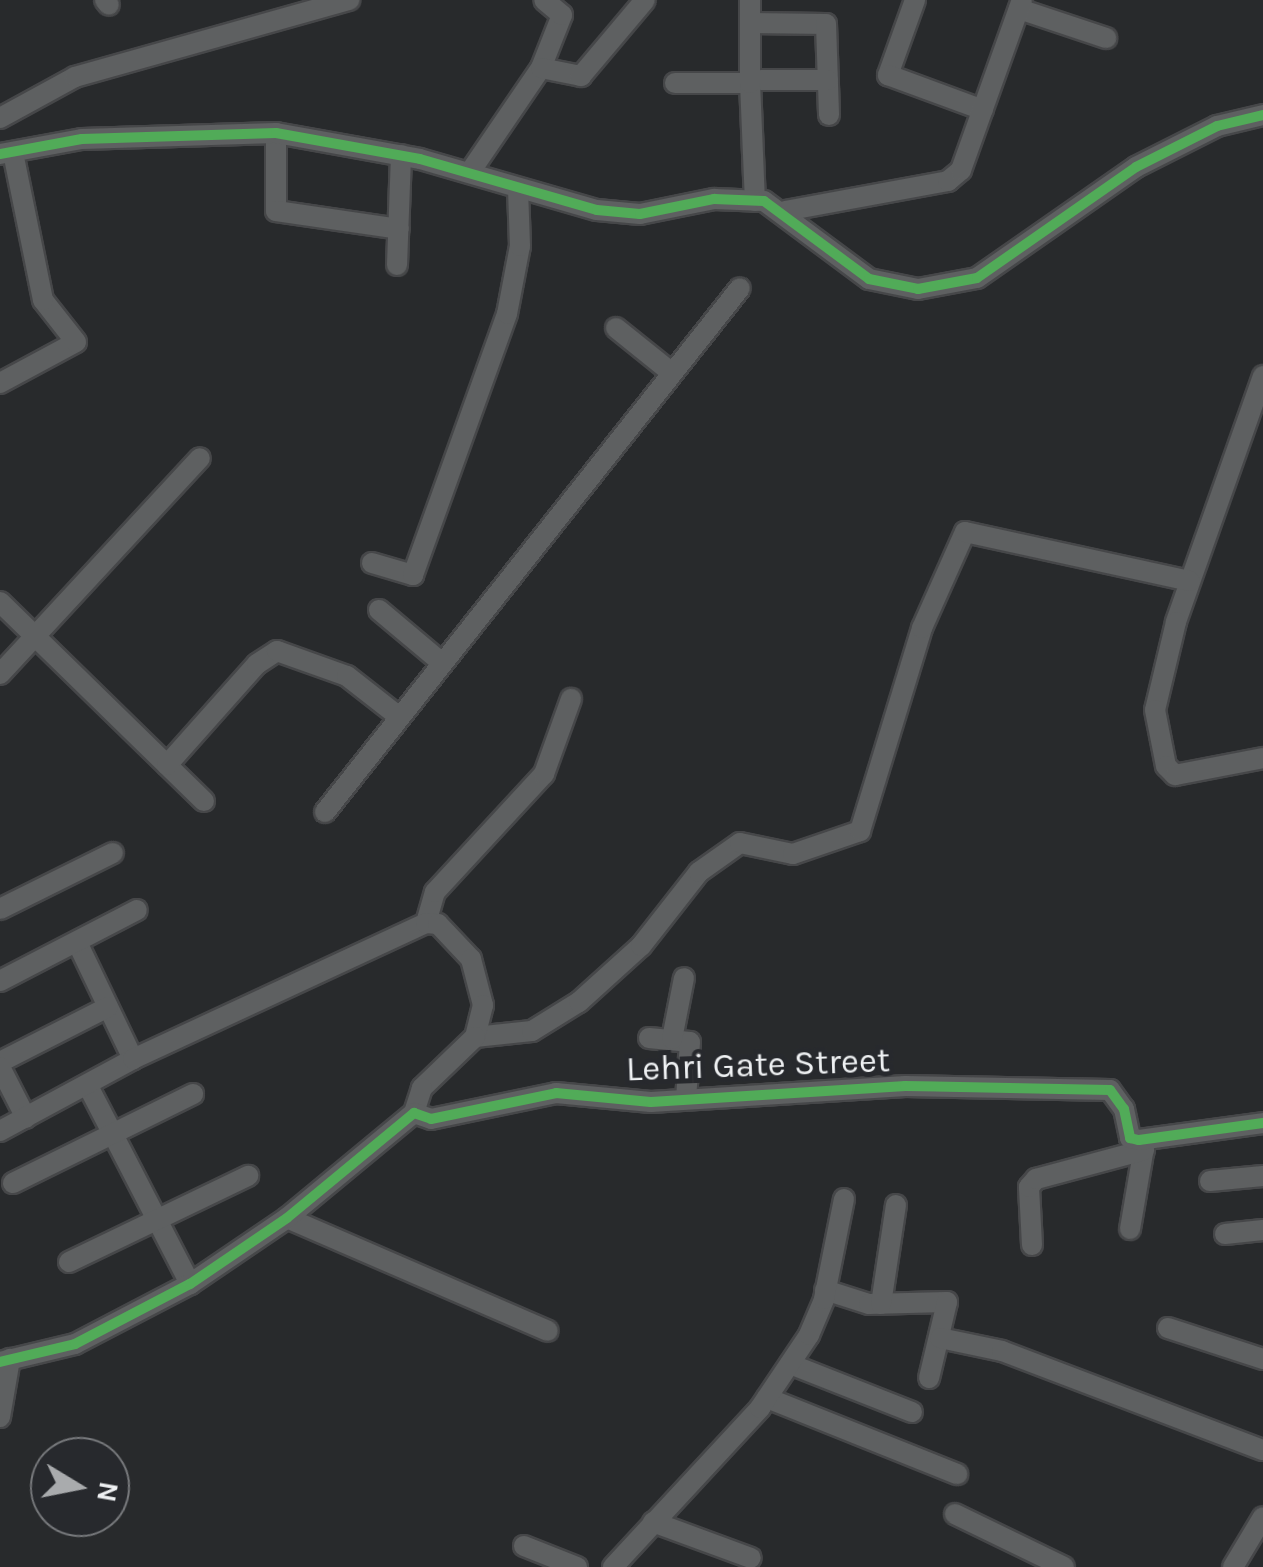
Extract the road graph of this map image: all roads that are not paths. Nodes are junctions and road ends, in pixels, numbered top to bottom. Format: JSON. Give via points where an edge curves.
{"nodes":[{"id":1,"x":348,"y":0,"type":"edge"},
{"id":2,"x":544,"y":0,"type":"edge"},
{"id":3,"x":645,"y":0,"type":"edge"},
{"id":4,"x":750,"y":0,"type":"edge"},
{"id":5,"x":915,"y":0,"type":"edge"},
{"id":6,"x":1020,"y":4,"type":"edge"},
{"id":7,"x":750,"y":24,"type":"junction"},
{"id":8,"x":1106,"y":38,"type":"dead end"},
{"id":9,"x":541,"y":68,"type":"junction"},
{"id":10,"x":828,"y":80,"type":"junction"},
{"id":11,"x":674,"y":82,"type":"dead end"},
{"id":12,"x":756,"y":82,"type":"junction"},
{"id":13,"x":983,"y":110,"type":"junction"},
{"id":14,"x":829,"y":115,"type":"dead end"},
{"id":15,"x":1263,"y":115,"type":"edge"},
{"id":16,"x":0,"y":118,"type":"edge"},
{"id":17,"x":276,"y":134,"type":"junction"},
{"id":18,"x":6,"y":153,"type":"edge"},
{"id":19,"x":401,"y":155,"type":"junction"},
{"id":20,"x":470,"y":172,"type":"junction"},
{"id":21,"x":518,"y":190,"type":"junction"},
{"id":22,"x":755,"y":200,"type":"junction"},
{"id":23,"x":785,"y":210,"type":"junction"},
{"id":24,"x":398,"y":230,"type":"junction"},
{"id":25,"x":398,"y":265,"type":"dead end"},
{"id":26,"x":740,"y":288,"type":"dead end"},
{"id":27,"x":616,"y":328,"type":"dead end"},
{"id":28,"x":672,"y":373,"type":"junction"},
{"id":29,"x":1263,"y":376,"type":"edge"},
{"id":30,"x":0,"y":383,"type":"edge"},
{"id":31,"x":200,"y":458,"type":"dead end"},
{"id":32,"x":372,"y":563,"type":"dead end"},
{"id":33,"x":1190,"y":581,"type":"junction"},
{"id":34,"x":0,"y":602,"type":"edge"},
{"id":35,"x":379,"y":610,"type":"dead end"},
{"id":36,"x":36,"y":636,"type":"junction"},
{"id":37,"x":441,"y":662,"type":"junction"},
{"id":38,"x":0,"y":674,"type":"edge"},
{"id":39,"x":571,"y":699,"type":"dead end"},
{"id":40,"x":397,"y":715,"type":"junction"},
{"id":41,"x":1263,"y":758,"type":"edge"},
{"id":42,"x":167,"y":765,"type":"junction"},
{"id":43,"x":204,"y":802,"type":"dead end"},
{"id":44,"x":324,"y":812,"type":"dead end"},
{"id":45,"x":113,"y":854,"type":"dead end"},
{"id":46,"x":0,"y":910,"type":"edge"},
{"id":47,"x":137,"y":910,"type":"dead end"},
{"id":48,"x":426,"y":922,"type":"junction"},
{"id":49,"x":77,"y":942,"type":"junction"},
{"id":50,"x":684,"y":978,"type":"dead end"},
{"id":51,"x":0,"y":981,"type":"edge"},
{"id":52,"x":108,"y":1007,"type":"junction"},
{"id":53,"x":475,"y":1037,"type":"junction"},
{"id":54,"x":649,"y":1038,"type":"dead end"},
{"id":55,"x":672,"y":1039,"type":"junction"},
{"id":56,"x":133,"y":1060,"type":"junction"},
{"id":57,"x":0,"y":1064,"type":"edge"},
{"id":58,"x":88,"y":1086,"type":"junction"},
{"id":59,"x":193,"y":1094,"type":"dead end"},
{"id":60,"x":686,"y":1099,"type":"junction"},
{"id":61,"x":414,"y":1112,"type":"junction"},
{"id":62,"x":26,"y":1118,"type":"junction"},
{"id":63,"x":1263,"y":1123,"type":"edge"},
{"id":64,"x":0,"y":1131,"type":"edge"},
{"id":65,"x":111,"y":1132,"type":"junction"},
{"id":66,"x":1145,"y":1145,"type":"junction"},
{"id":67,"x":248,"y":1176,"type":"dead end"},
{"id":68,"x":1263,"y":1176,"type":"edge"},
{"id":69,"x":1210,"y":1181,"type":"dead end"},
{"id":70,"x":13,"y":1183,"type":"dead end"},
{"id":71,"x":844,"y":1200,"type":"dead end"},
{"id":72,"x":896,"y":1206,"type":"dead end"},
{"id":73,"x":156,"y":1218,"type":"junction"},
{"id":74,"x":286,"y":1218,"type":"junction"},
{"id":75,"x":1130,"y":1229,"type":"dead end"},
{"id":76,"x":1263,"y":1230,"type":"edge"},
{"id":77,"x":1225,"y":1234,"type":"dead end"},
{"id":78,"x":1032,"y":1245,"type":"dead end"},
{"id":79,"x":69,"y":1262,"type":"dead end"},
{"id":80,"x":190,"y":1284,"type":"junction"},
{"id":81,"x":826,"y":1290,"type":"junction"},
{"id":82,"x":882,"y":1304,"type":"junction"},
{"id":83,"x":1168,"y":1328,"type":"dead end"},
{"id":84,"x":548,"y":1332,"type":"dead end"},
{"id":85,"x":940,"y":1338,"type":"junction"},
{"id":86,"x":1263,"y":1358,"type":"edge"},
{"id":87,"x":5,"y":1360,"type":"edge"},
{"id":88,"x":790,"y":1364,"type":"junction"},
{"id":89,"x":929,"y":1378,"type":"dead end"},
{"id":90,"x":767,"y":1398,"type":"junction"},
{"id":91,"x":912,"y":1412,"type":"dead end"},
{"id":92,"x":0,"y":1417,"type":"edge"},
{"id":93,"x":1263,"y":1450,"type":"edge"},
{"id":94,"x":956,"y":1474,"type":"dead end"},
{"id":95,"x":955,"y":1514,"type":"dead end"},
{"id":96,"x":1263,"y":1517,"type":"edge"},
{"id":97,"x":653,"y":1522,"type":"junction"},
{"id":98,"x":524,"y":1546,"type":"dead end"},
{"id":99,"x":751,"y":1558,"type":"dead end"},
{"id":100,"x":577,"y":1567,"type":"edge"},
{"id":101,"x":613,"y":1567,"type":"edge"},
{"id":102,"x":1064,"y":1567,"type":"edge"},
{"id":103,"x":1232,"y":1567,"type":"edge"}],
"edges":[{"from":1,"to":16,"type":"street","via":[[76,77]]},
{"from":2,"to":9,"type":"street","via":[[562,15]]},
{"from":3,"to":9,"type":"street","via":[[581,76]]},
{"from":4,"to":7,"type":"street"},
{"from":5,"to":13,"type":"street","via":[[888,75]]},
{"from":6,"to":8,"type":"street"},
{"from":6,"to":13,"type":"street"},
{"from":7,"to":10,"type":"street","via":[[826,24]]},
{"from":7,"to":12,"type":"street"},
{"from":9,"to":20,"type":"street"},
{"from":10,"to":12,"type":"street"},
{"from":10,"to":14,"type":"street"},
{"from":11,"to":12,"type":"street"},
{"from":12,"to":22,"type":"street"},
{"from":13,"to":23,"type":"street","via":[[961,170],[948,181]]},
{"from":15,"to":23,"type":"street","via":[[1217,126],[1136,168],[955,286],[896,289],[868,279]]},
{"from":17,"to":18,"type":"street","via":[[82,139]]},
{"from":17,"to":19,"type":"street"},
{"from":17,"to":24,"type":"street","via":[[277,212]]},
{"from":18,"to":30,"type":"street","via":[[43,300],[76,342]]},
{"from":19,"to":20,"type":"street"},
{"from":19,"to":24,"type":"street"},
{"from":20,"to":21,"type":"street"},
{"from":21,"to":22,"type":"street","via":[[640,214]]},
{"from":21,"to":32,"type":"street","via":[[520,246],[507,314],[412,575]]},
{"from":22,"to":23,"type":"street"},
{"from":24,"to":25,"type":"street"},
{"from":26,"to":28,"type":"street"},
{"from":27,"to":28,"type":"street"},
{"from":28,"to":37,"type":"street"},
{"from":29,"to":33,"type":"street"},
{"from":31,"to":36,"type":"street"},
{"from":33,"to":41,"type":"street","via":[[1155,710],[1166,766],[1183,778]]},
{"from":33,"to":53,"type":"street","via":[[965,532],[922,628],[860,831],[793,854],[740,843],[699,872],[641,946],[579,1002],[532,1031]]},
{"from":34,"to":36,"type":"street"},
{"from":35,"to":37,"type":"street"},
{"from":36,"to":38,"type":"street"},
{"from":36,"to":42,"type":"street"},
{"from":37,"to":40,"type":"street"},
{"from":39,"to":48,"type":"street","via":[[544,774],[435,892]]},
{"from":40,"to":42,"type":"street","via":[[347,676],[277,652],[258,664]]},
{"from":40,"to":44,"type":"street"},
{"from":42,"to":43,"type":"street"},
{"from":45,"to":46,"type":"street"},
{"from":47,"to":49,"type":"street"},
{"from":48,"to":53,"type":"street","via":[[454,938],[480,977],[483,1006]]},
{"from":48,"to":56,"type":"street"},
{"from":49,"to":51,"type":"street"},
{"from":49,"to":52,"type":"street"},
{"from":50,"to":55,"type":"street"},
{"from":52,"to":56,"type":"street"},
{"from":52,"to":57,"type":"street"},
{"from":53,"to":61,"type":"street","via":[[422,1088]]},
{"from":54,"to":55,"type":"street"},
{"from":55,"to":60,"type":"street","via":[[690,1042]]},
{"from":56,"to":58,"type":"street"},
{"from":57,"to":62,"type":"street"},
{"from":58,"to":62,"type":"street"},
{"from":58,"to":65,"type":"street"},
{"from":59,"to":65,"type":"street"},
{"from":60,"to":61,"type":"street","name":"Lehri Gate Street","via":[[556,1093],[430,1119]]},
{"from":60,"to":66,"type":"street","name":"Lehri Gate Street","via":[[904,1086],[1110,1090],[1124,1109],[1130,1138]]},
{"from":61,"to":74,"type":"street"},
{"from":62,"to":64,"type":"street"},
{"from":63,"to":66,"type":"street"},
{"from":65,"to":70,"type":"street"},
{"from":65,"to":73,"type":"street"},
{"from":66,"to":75,"type":"street"},
{"from":66,"to":78,"type":"street","via":[[1036,1179],[1029,1187]]},
{"from":67,"to":73,"type":"street"},
{"from":68,"to":69,"type":"street"},
{"from":71,"to":81,"type":"street"},
{"from":72,"to":82,"type":"street"},
{"from":73,"to":79,"type":"street"},
{"from":73,"to":80,"type":"street"},
{"from":74,"to":80,"type":"street"},
{"from":74,"to":84,"type":"street"},
{"from":76,"to":77,"type":"street"},
{"from":80,"to":87,"type":"street","via":[[75,1344]]},
{"from":81,"to":82,"type":"street"},
{"from":81,"to":88,"type":"street"},
{"from":82,"to":85,"type":"street","via":[[947,1302]]},
{"from":83,"to":86,"type":"street"},
{"from":85,"to":89,"type":"street"},
{"from":85,"to":93,"type":"street","via":[[1002,1351]]},
{"from":87,"to":92,"type":"street"},
{"from":88,"to":90,"type":"street"},
{"from":88,"to":91,"type":"street"},
{"from":90,"to":94,"type":"street"},
{"from":90,"to":97,"type":"street"},
{"from":95,"to":102,"type":"street"},
{"from":96,"to":103,"type":"street"},
{"from":97,"to":99,"type":"street"},
{"from":97,"to":101,"type":"street"},
{"from":98,"to":100,"type":"street"}]}
